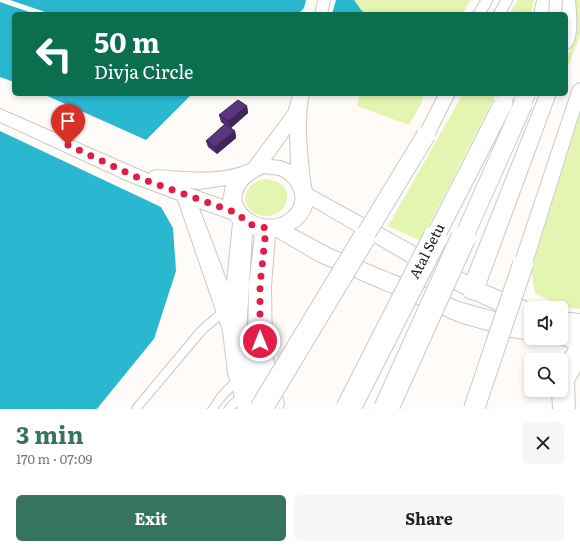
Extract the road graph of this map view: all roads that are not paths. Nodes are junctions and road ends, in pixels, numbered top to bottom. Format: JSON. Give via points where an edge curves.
{"nodes":[{"id":1,"x":324,"y":0,"type":"edge"},
{"id":2,"x":487,"y":0,"type":"edge"},
{"id":3,"x":507,"y":0,"type":"edge"},
{"id":4,"x":543,"y":0,"type":"edge"},
{"id":5,"x":558,"y":0,"type":"edge"},
{"id":6,"x":569,"y":0,"type":"edge"},
{"id":7,"x":321,"y":12,"type":"edge"},
{"id":8,"x":480,"y":12,"type":"edge"},
{"id":9,"x":500,"y":12,"type":"edge"},
{"id":10,"x":541,"y":12,"type":"edge"},
{"id":11,"x":557,"y":12,"type":"edge"},
{"id":12,"x":568,"y":35,"type":"edge"},
{"id":13,"x":580,"y":88,"type":"edge"},
{"id":14,"x":301,"y":96,"type":"edge"},
{"id":15,"x":446,"y":96,"type":"edge"},
{"id":16,"x":507,"y":96,"type":"edge"},
{"id":17,"x":527,"y":96,"type":"edge"},
{"id":18,"x":547,"y":96,"type":"edge"},
{"id":19,"x":297,"y":111,"type":"junction"},
{"id":20,"x":0,"y":115,"type":"edge"},
{"id":21,"x":249,"y":172,"type":"junction"},
{"id":22,"x":134,"y":176,"type":"junction"},
{"id":23,"x":303,"y":188,"type":"junction"},
{"id":24,"x":185,"y":194,"type":"junction"},
{"id":25,"x":240,"y":216,"type":"junction"},
{"id":26,"x":272,"y":228,"type":"junction"},
{"id":27,"x":473,"y":289,"type":"junction"},
{"id":28,"x":492,"y":297,"type":"junction"},
{"id":29,"x":226,"y":310,"type":"junction"},
{"id":30,"x":524,"y":310,"type":"edge"},
{"id":31,"x":488,"y":320,"type":"junction"},
{"id":32,"x":568,"y":323,"type":"edge"},
{"id":33,"x":580,"y":324,"type":"edge"},
{"id":34,"x":524,"y":328,"type":"edge"},
{"id":35,"x":234,"y":333,"type":"junction"},
{"id":36,"x":568,"y":336,"type":"edge"},
{"id":37,"x":580,"y":339,"type":"edge"},
{"id":38,"x":580,"y":349,"type":"edge"},
{"id":39,"x":246,"y":392,"type":"edge"},
{"id":40,"x":136,"y":409,"type":"edge"},
{"id":41,"x":212,"y":409,"type":"edge"},
{"id":42,"x":228,"y":409,"type":"edge"},
{"id":43,"x":261,"y":409,"type":"edge"},
{"id":44,"x":272,"y":409,"type":"edge"},
{"id":45,"x":348,"y":409,"type":"edge"},
{"id":46,"x":386,"y":409,"type":"edge"},
{"id":47,"x":474,"y":409,"type":"edge"},
{"id":48,"x":564,"y":409,"type":"edge"}],
"edges":[{"from":1,"to":7,"type":"main road"},
{"from":2,"to":8,"type":"main road"},
{"from":3,"to":9,"type":"main road"},
{"from":4,"to":10,"type":"highway"},
{"from":5,"to":11,"type":"highway"},
{"from":6,"to":12,"type":"highway"},
{"from":13,"to":47,"type":"main road","bridge":true},
{"from":14,"to":19,"type":"main road"},
{"from":15,"to":43,"type":"main road","bridge":true,"via":[[426,135]]},
{"from":16,"to":45,"type":"highway","name":"Atal Setu","bridge":true},
{"from":17,"to":46,"type":"highway","name":"Atal Setu","bridge":true},
{"from":18,"to":27,"type":"highway"},
{"from":19,"to":21,"type":"main road"},
{"from":19,"to":23,"type":"main road"},
{"from":20,"to":22,"type":"main road"},
{"from":21,"to":22,"type":"main road","via":[[200,181]]},
{"from":21,"to":23,"type":"main road","via":[[263,166],[281,167],[296,176]]},
{"from":21,"to":25,"type":"main road","via":[[233,190],[233,206]]},
{"from":22,"to":24,"type":"main road"},
{"from":23,"to":26,"type":"main road","via":[[303,206],[296,218],[287,224]]},
{"from":23,"to":27,"type":"main road","via":[[336,213]]},
{"from":24,"to":25,"type":"main road"},
{"from":24,"to":29,"type":"main road"},
{"from":25,"to":26,"type":"main road","via":[[249,224]]},
{"from":25,"to":35,"type":"main road"},
{"from":26,"to":31,"type":"main road","via":[[324,255],[460,312]]},
{"from":26,"to":44,"type":"main road","via":[[260,286],[260,354]]},
{"from":27,"to":28,"type":"main road"},
{"from":28,"to":30,"type":"main road"},
{"from":28,"to":31,"type":"main road","via":[[488,298],[484,315]]},
{"from":29,"to":35,"type":"main road"},
{"from":29,"to":40,"type":"lane","via":[[202,330]]},
{"from":31,"to":34,"type":"main road"},
{"from":32,"to":33,"type":"main road"},
{"from":35,"to":39,"type":"main road"},
{"from":36,"to":37,"type":"main road"},
{"from":38,"to":48,"type":"main road","via":[[563,380]]},
{"from":39,"to":41,"type":"lane","via":[[221,397]]},
{"from":39,"to":42,"type":"lane"}]}
